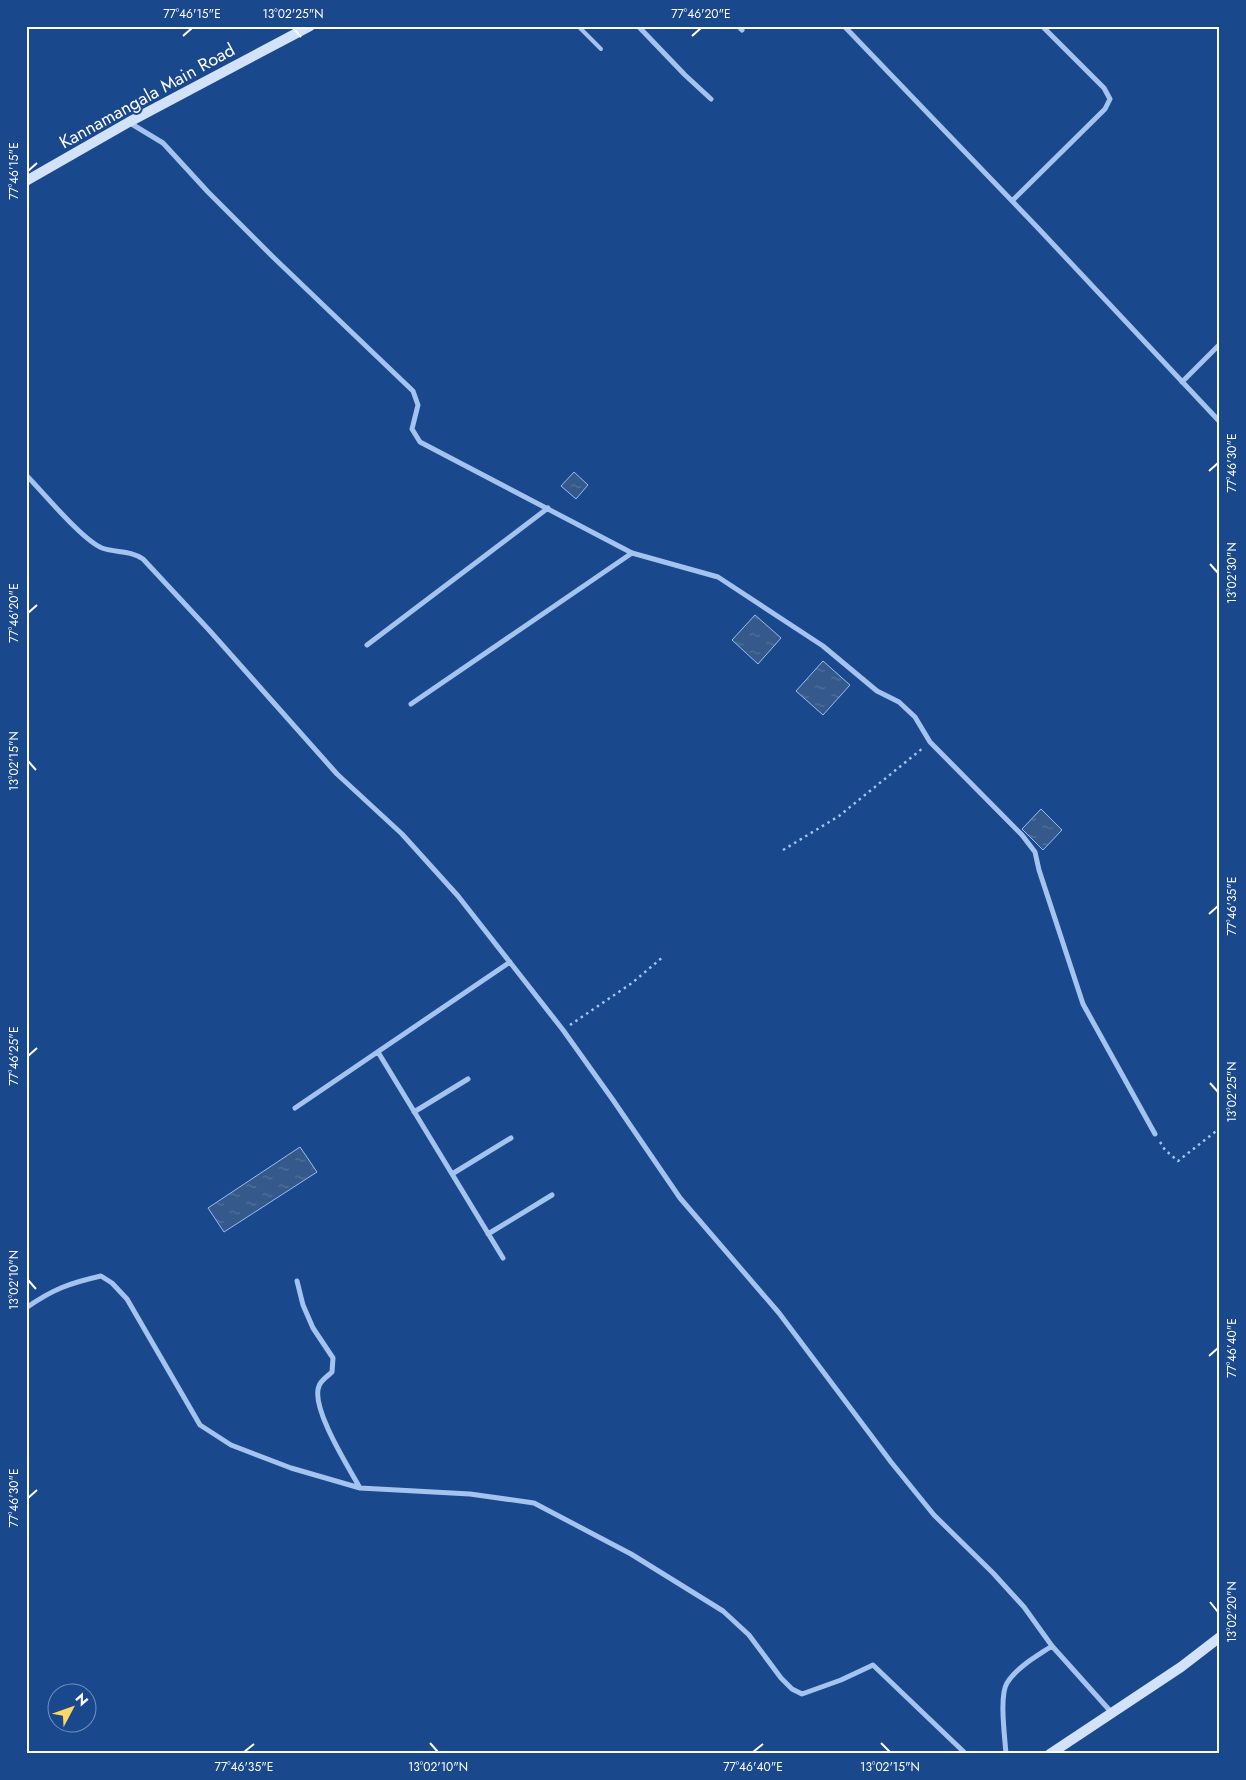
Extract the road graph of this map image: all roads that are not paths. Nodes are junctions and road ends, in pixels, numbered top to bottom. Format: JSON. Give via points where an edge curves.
{"nodes":[{"id":1,"x":310,"y":26,"type":"edge"},
{"id":2,"x":578,"y":26,"type":"edge"},
{"id":3,"x":638,"y":26,"type":"edge"},
{"id":4,"x":844,"y":26,"type":"edge"},
{"id":5,"x":1042,"y":26,"type":"edge"},
{"id":6,"x":601,"y":49,"type":"dead end"},
{"id":7,"x":711,"y":99,"type":"dead end"},
{"id":8,"x":129,"y":122,"type":"junction"},
{"id":9,"x":26,"y":181,"type":"edge"},
{"id":10,"x":1012,"y":201,"type":"junction"},
{"id":11,"x":1220,"y":344,"type":"edge"},
{"id":12,"x":1182,"y":382,"type":"junction"},
{"id":13,"x":1220,"y":422,"type":"edge"},
{"id":14,"x":26,"y":474,"type":"edge"},
{"id":15,"x":548,"y":508,"type":"junction"},
{"id":16,"x":632,"y":553,"type":"junction"},
{"id":17,"x":367,"y":645,"type":"dead end"},
{"id":18,"x":411,"y":704,"type":"dead end"},
{"id":19,"x":510,"y":962,"type":"junction"},
{"id":20,"x":378,"y":1052,"type":"junction"},
{"id":21,"x":468,"y":1079,"type":"dead end"},
{"id":22,"x":295,"y":1108,"type":"dead end"},
{"id":23,"x":414,"y":1112,"type":"junction"},
{"id":24,"x":1155,"y":1134,"type":"road end"},
{"id":25,"x":511,"y":1138,"type":"dead end"},
{"id":26,"x":452,"y":1174,"type":"junction"},
{"id":27,"x":552,"y":1195,"type":"dead end"},
{"id":28,"x":488,"y":1234,"type":"junction"},
{"id":29,"x":503,"y":1258,"type":"dead end"},
{"id":30,"x":297,"y":1281,"type":"dead end"},
{"id":31,"x":26,"y":1308,"type":"edge"},
{"id":32,"x":360,"y":1488,"type":"junction"},
{"id":33,"x":1220,"y":1637,"type":"edge"},
{"id":34,"x":1052,"y":1646,"type":"junction"},
{"id":35,"x":1112,"y":1712,"type":"junction"},
{"id":36,"x":966,"y":1754,"type":"edge"},
{"id":37,"x":1006,"y":1754,"type":"edge"},
{"id":38,"x":1050,"y":1754,"type":"edge"}],
"edges":[{"from":1,"to":8,"type":"main road","name":"Kannamangala Main Road"},
{"from":2,"to":6,"type":"lane"},
{"from":3,"to":7,"type":"street"},
{"from":4,"to":10,"type":"street"},
{"from":5,"to":10,"type":"street","via":[[1104,88],[1110,99],[1105,109]]},
{"from":8,"to":9,"type":"main road","name":"Kannamangala Main Road"},
{"from":8,"to":15,"type":"street","via":[[163,142],[208,192],[413,391],[418,405],[412,429],[420,442]]},
{"from":10,"to":12,"type":"street"},
{"from":11,"to":12,"type":"street"},
{"from":12,"to":13,"type":"street"},
{"from":14,"to":19,"type":"street","via":[[89,540],[103,548],[132,553],[143,559],[337,774],[408,841],[458,896]]},
{"from":15,"to":16,"type":"street"},
{"from":15,"to":17,"type":"street"},
{"from":16,"to":18,"type":"street"},
{"from":16,"to":24,"type":"street","via":[[718,577],[822,646],[877,691],[899,702],[915,716],[930,742],[1035,852],[1083,1004]]},
{"from":19,"to":20,"type":"street"},
{"from":19,"to":34,"type":"street","via":[[563,1030],[680,1198],[779,1312],[928,1508],[1024,1607]]},
{"from":20,"to":22,"type":"street"},
{"from":20,"to":23,"type":"street"},
{"from":21,"to":23,"type":"street"},
{"from":23,"to":26,"type":"street"},
{"from":25,"to":26,"type":"street"},
{"from":26,"to":28,"type":"street"},
{"from":27,"to":28,"type":"street"},
{"from":28,"to":29,"type":"street"},
{"from":30,"to":32,"type":"street","via":[[303,1305],[314,1328],[334,1358],[332,1372],[319,1384],[317,1397],[329,1432]]},
{"from":31,"to":32,"type":"street","via":[[49,1292],[101,1276],[127,1299],[200,1425],[231,1446]]},
{"from":32,"to":36,"type":"street","via":[[470,1494],[534,1503],[631,1554],[723,1611],[749,1635],[792,1689],[802,1694],[873,1665]]},
{"from":33,"to":35,"type":"main road"},
{"from":34,"to":35,"type":"street"},
{"from":34,"to":37,"type":"street","via":[[1024,1664],[1006,1684],[1003,1703]]},
{"from":35,"to":38,"type":"main road"}]}
